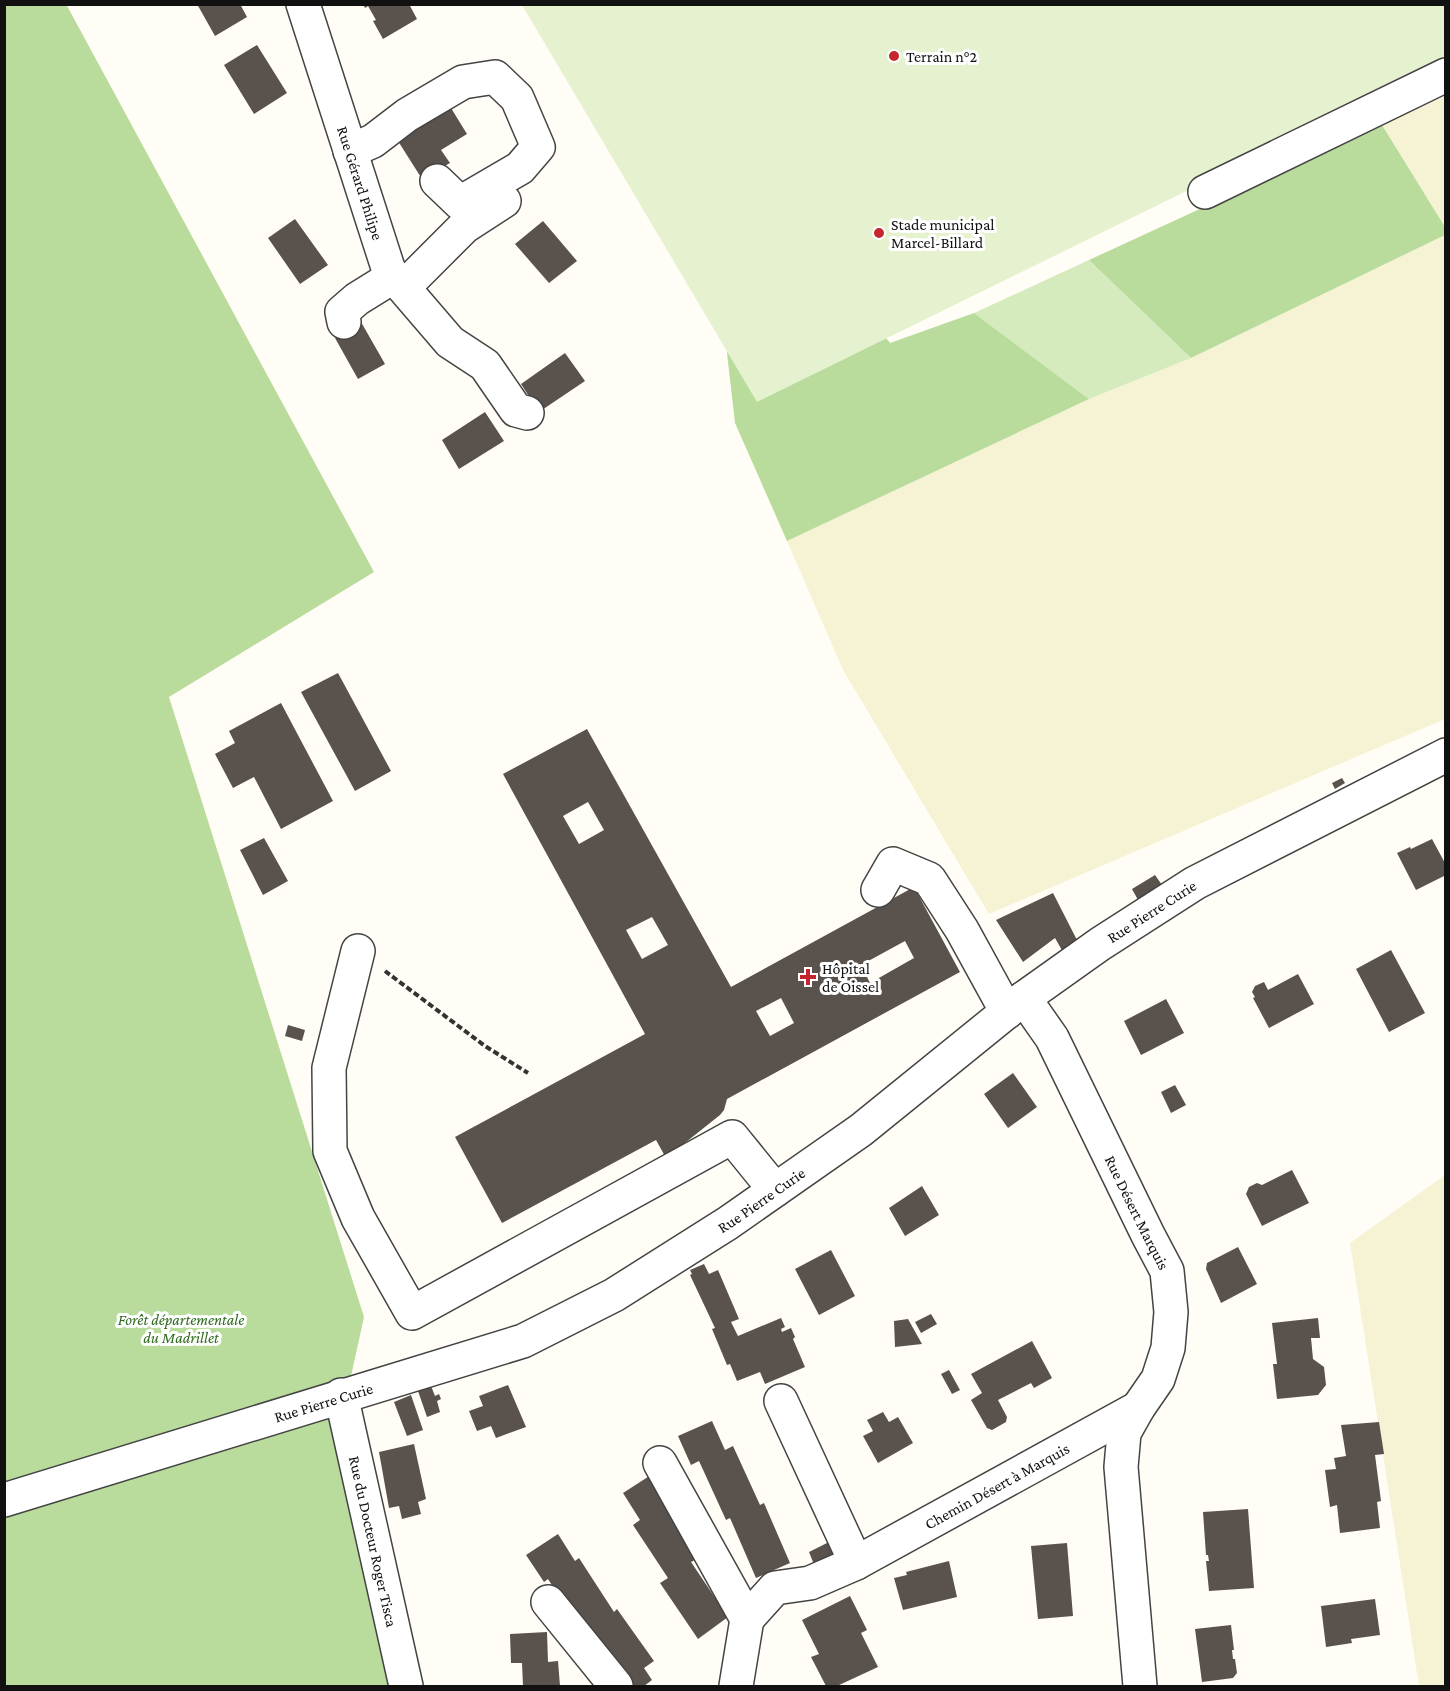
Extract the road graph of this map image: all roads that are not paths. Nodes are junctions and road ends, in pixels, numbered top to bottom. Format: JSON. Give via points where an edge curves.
{"nodes":[{"id":1,"x":303,"y":4,"type":"edge"},
{"id":2,"x":1446,"y":75,"type":"edge"},
{"id":3,"x":350,"y":151,"type":"junction"},
{"id":4,"x":541,"y":177,"type":"dead end"},
{"id":5,"x":436,"y":181,"type":"dead end"},
{"id":6,"x":1205,"y":192,"type":"dead end"},
{"id":7,"x":399,"y":282,"type":"junction"},
{"id":8,"x":344,"y":322,"type":"dead end"},
{"id":9,"x":527,"y":413,"type":"dead end"},
{"id":10,"x":1446,"y":755,"type":"edge"},
{"id":11,"x":878,"y":890,"type":"dead end"},
{"id":12,"x":358,"y":951,"type":"road end"},
{"id":13,"x":1016,"y":1005,"type":"junction"},
{"id":14,"x":775,"y":1191,"type":"junction"},
{"id":15,"x":341,"y":1395,"type":"junction"},
{"id":16,"x":781,"y":1401,"type":"dead end"},
{"id":17,"x":1138,"y":1408,"type":"junction"},
{"id":18,"x":660,"y":1463,"type":"dead end"},
{"id":19,"x":4,"y":1500,"type":"edge"},
{"id":20,"x":856,"y":1563,"type":"junction"},
{"id":21,"x":548,"y":1602,"type":"dead end"},
{"id":22,"x":747,"y":1619,"type":"junction"},
{"id":23,"x":406,"y":1686,"type":"edge"},
{"id":24,"x":616,"y":1686,"type":"edge"},
{"id":25,"x":736,"y":1686,"type":"edge"},
{"id":26,"x":1140,"y":1686,"type":"edge"}],
"edges":[{"from":1,"to":3,"type":"street","name":"Rue Gérard Philipe"},
{"from":2,"to":6,"type":"street"},
{"from":3,"to":5,"type":"street","via":[[373,141],[407,115],[463,82],[495,77],[517,99],[538,147],[520,168],[460,203]]},
{"from":3,"to":7,"type":"street","name":"Rue Gérard Philipe","via":[[389,271]]},
{"from":4,"to":7,"type":"street","via":[[464,227]]},
{"from":7,"to":8,"type":"street","via":[[357,299],[342,312]]},
{"from":7,"to":9,"type":"street","name":"Rue Gérard Philipe","via":[[450,342],[485,365],[516,410]]},
{"from":10,"to":13,"type":"street","name":"Rue Pierre Curie","via":[[1195,883],[1100,944]]},
{"from":11,"to":13,"type":"street","name":"Rue Désert Marquis","via":[[893,864],[929,879]]},
{"from":12,"to":14,"type":"street","via":[[329,1068],[330,1151],[358,1218],[412,1313],[732,1137]]},
{"from":13,"to":14,"type":"street","name":"Rue Pierre Curie","via":[[861,1130]]},
{"from":13,"to":17,"type":"street","name":"Rue Désert Marquis","via":[[1052,1038],[1167,1272],[1171,1312],[1168,1348],[1158,1379]]},
{"from":14,"to":15,"type":"street","name":"Rue Pierre Curie","via":[[614,1294],[523,1341]]},
{"from":15,"to":19,"type":"street","name":"Rue Pierre Curie"},
{"from":15,"to":23,"type":"street","name":"Rue du Docteur Roger Tisca"},
{"from":16,"to":20,"type":"street"},
{"from":17,"to":20,"type":"street","name":"Chemin Désert à Marquis"},
{"from":17,"to":26,"type":"street","name":"Rue Désert Marquis","via":[[1124,1433],[1121,1467]]},
{"from":18,"to":22,"type":"street"},
{"from":20,"to":22,"type":"street","name":"Chemin Désert à Marquis","via":[[810,1583],[775,1588]]},
{"from":21,"to":24,"type":"street"},
{"from":22,"to":25,"type":"street"}]}
